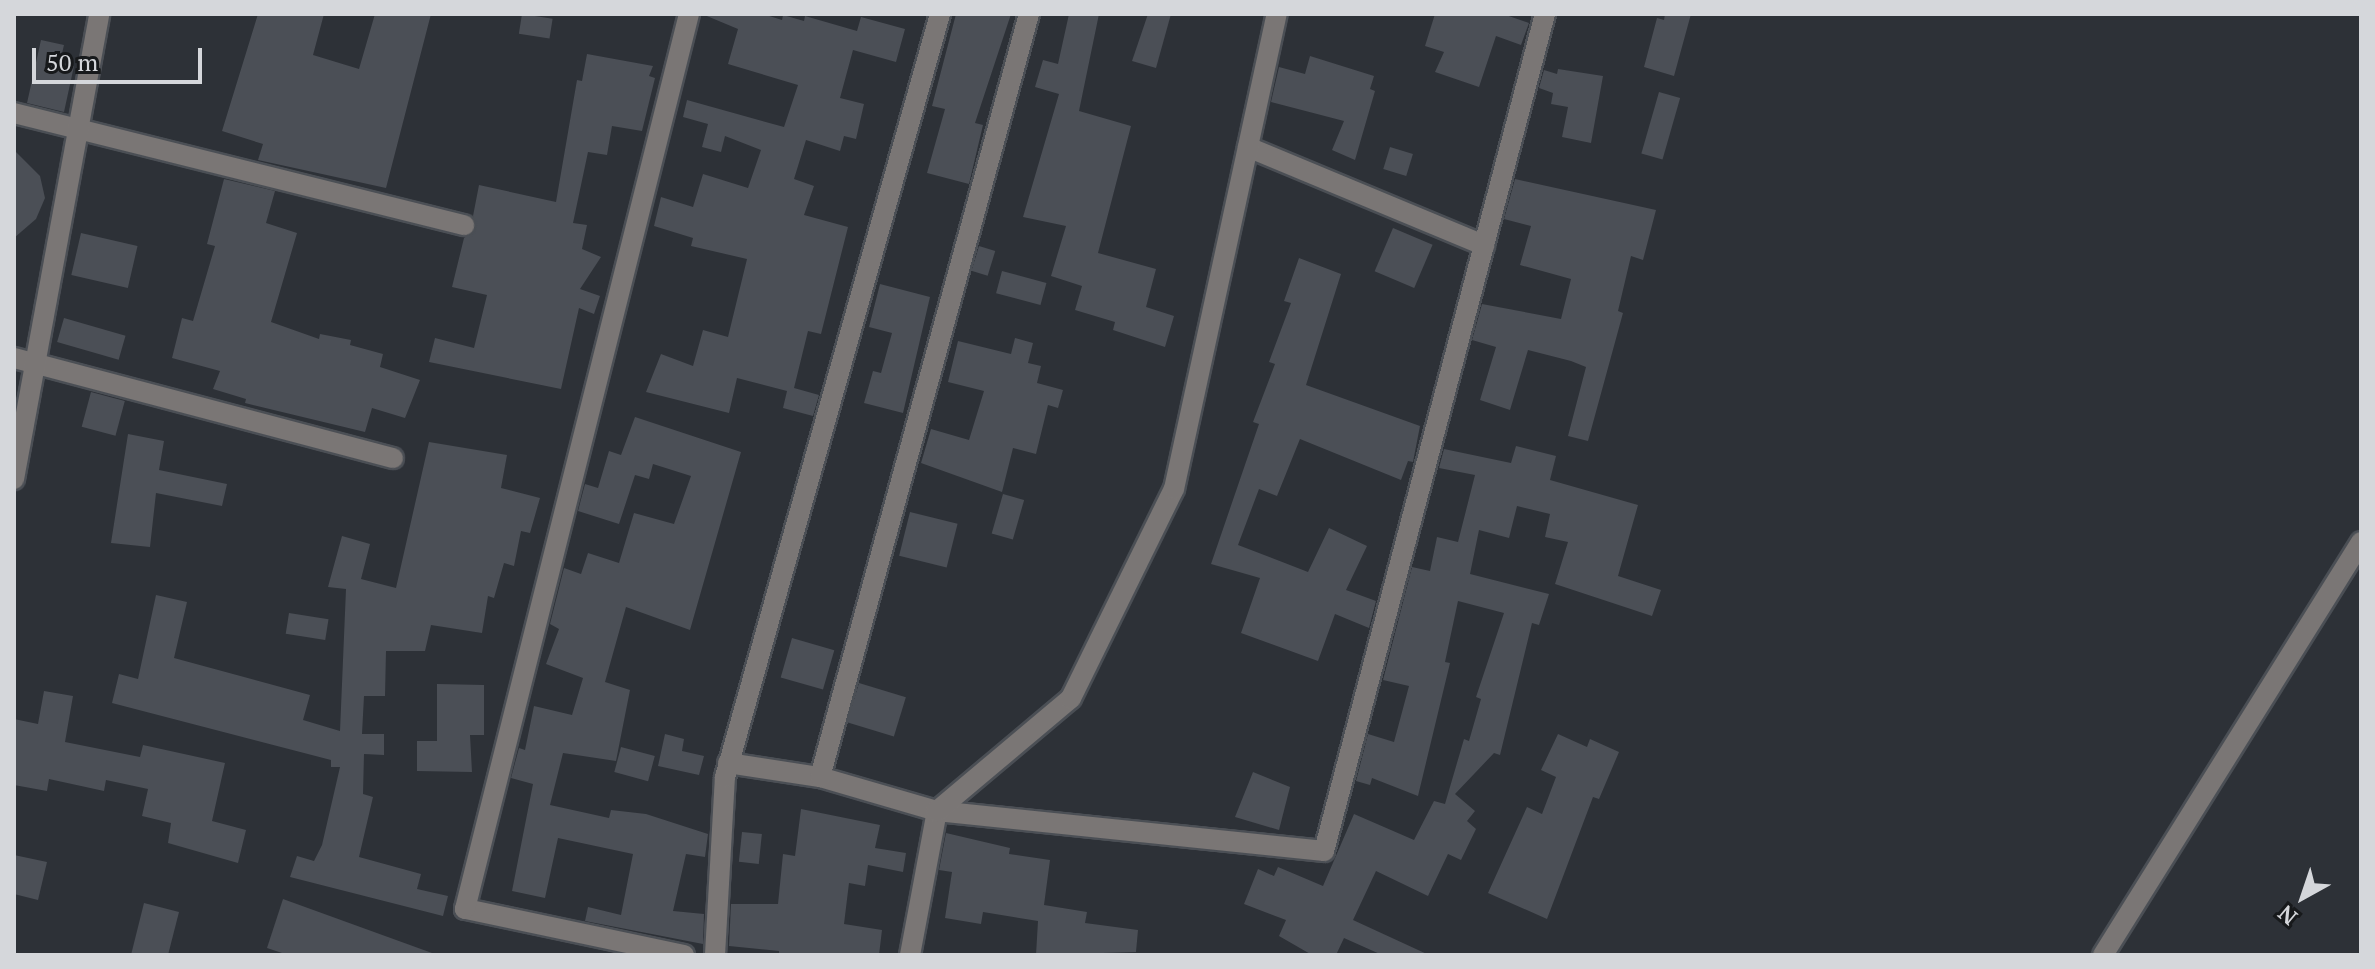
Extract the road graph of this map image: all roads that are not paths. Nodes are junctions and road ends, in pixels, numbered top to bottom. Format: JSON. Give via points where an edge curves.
{"nodes":[{"id":1,"x":99,"y":14,"type":"edge"},
{"id":2,"x":689,"y":14,"type":"edge"},
{"id":3,"x":940,"y":14,"type":"edge"},
{"id":4,"x":1029,"y":14,"type":"edge"},
{"id":5,"x":1277,"y":14,"type":"edge"},
{"id":6,"x":1545,"y":14,"type":"edge"},
{"id":7,"x":14,"y":113,"type":"edge"},
{"id":8,"x":78,"y":128,"type":"junction"},
{"id":9,"x":1248,"y":147,"type":"junction"},
{"id":10,"x":464,"y":225,"type":"dead end"},
{"id":11,"x":1484,"y":245,"type":"junction"},
{"id":12,"x":14,"y":358,"type":"edge"},
{"id":13,"x":36,"y":364,"type":"junction"},
{"id":14,"x":393,"y":458,"type":"dead end"},
{"id":15,"x":14,"y":479,"type":"edge"},
{"id":16,"x":2361,"y":542,"type":"edge"},
{"id":17,"x":728,"y":763,"type":"junction"},
{"id":18,"x":820,"y":777,"type":"junction"},
{"id":19,"x":937,"y":811,"type":"junction"},
{"id":20,"x":607,"y":949,"type":"edge"},
{"id":21,"x":684,"y":955,"type":"edge"},
{"id":22,"x":715,"y":955,"type":"edge"},
{"id":23,"x":910,"y":955,"type":"edge"},
{"id":24,"x":2103,"y":955,"type":"edge"}],
"edges":[{"from":1,"to":8,"type":"street"},
{"from":2,"to":20,"type":"street","via":[[465,909]]},
{"from":3,"to":17,"type":"street"},
{"from":4,"to":18,"type":"street"},
{"from":5,"to":9,"type":"street"},
{"from":6,"to":11,"type":"street"},
{"from":7,"to":8,"type":"street"},
{"from":8,"to":10,"type":"street"},
{"from":8,"to":13,"type":"street"},
{"from":9,"to":11,"type":"street"},
{"from":9,"to":19,"type":"street","via":[[1174,489],[1071,698]]},
{"from":11,"to":19,"type":"street","via":[[1324,851]]},
{"from":12,"to":13,"type":"street"},
{"from":13,"to":14,"type":"street"},
{"from":13,"to":15,"type":"street"},
{"from":16,"to":24,"type":"street"},
{"from":17,"to":18,"type":"street"},
{"from":17,"to":22,"type":"street"},
{"from":18,"to":19,"type":"street"},
{"from":19,"to":23,"type":"street"},
{"from":20,"to":21,"type":"street"}]}
